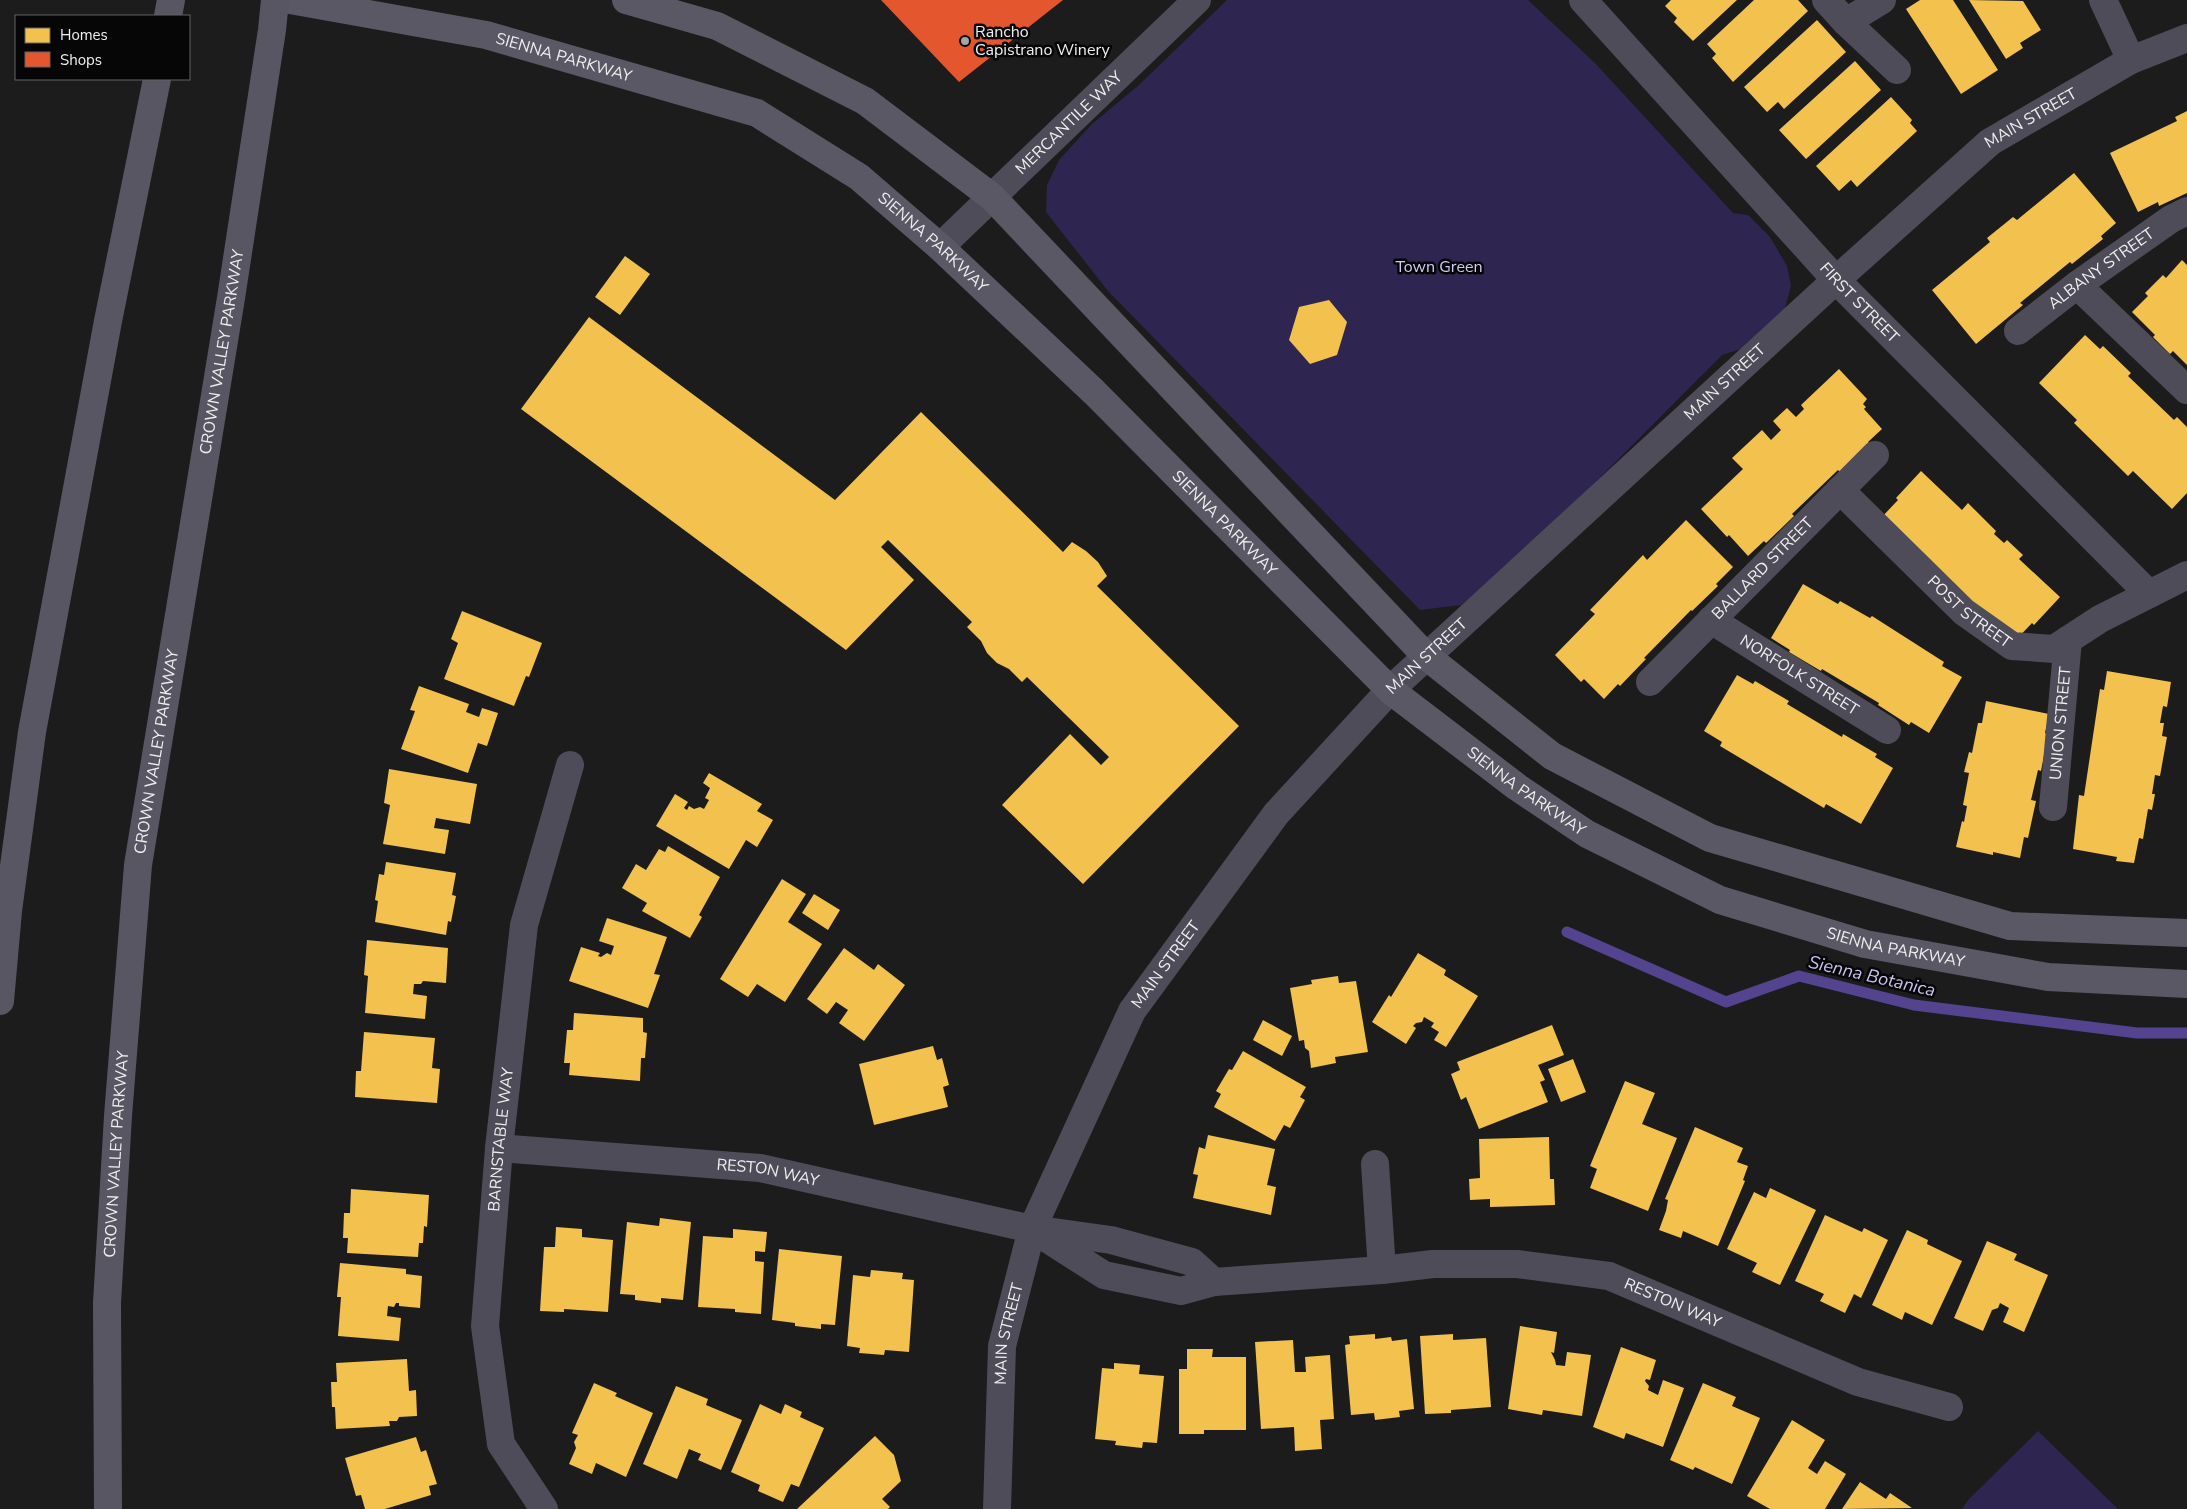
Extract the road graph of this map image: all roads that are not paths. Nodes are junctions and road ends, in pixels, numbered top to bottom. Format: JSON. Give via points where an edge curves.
{"nodes":[{"id":1,"x":170,"y":0,"type":"edge"},
{"id":2,"x":275,"y":0,"type":"edge"},
{"id":3,"x":290,"y":0,"type":"edge"},
{"id":4,"x":626,"y":0,"type":"edge"},
{"id":5,"x":1197,"y":0,"type":"edge"},
{"id":6,"x":1583,"y":0,"type":"edge"},
{"id":7,"x":1826,"y":0,"type":"edge"},
{"id":8,"x":1882,"y":0,"type":"edge"},
{"id":9,"x":2103,"y":0,"type":"edge"},
{"id":10,"x":168,"y":15,"type":"edge"},
{"id":11,"x":1846,"y":22,"type":"junction"},
{"id":12,"x":2187,"y":38,"type":"edge"},
{"id":13,"x":2132,"y":60,"type":"junction"},
{"id":14,"x":1897,"y":70,"type":"dead end"},
{"id":15,"x":157,"y":80,"type":"edge"},
{"id":16,"x":992,"y":197,"type":"junction"},
{"id":17,"x":2187,"y":211,"type":"edge"},
{"id":18,"x":940,"y":247,"type":"junction"},
{"id":19,"x":1836,"y":280,"type":"junction"},
{"id":20,"x":2077,"y":284,"type":"junction"},
{"id":21,"x":2018,"y":331,"type":"dead end"},
{"id":22,"x":2187,"y":390,"type":"edge"},
{"id":23,"x":1875,"y":455,"type":"dead end"},
{"id":24,"x":1840,"y":490,"type":"junction"},
{"id":25,"x":2187,"y":575,"type":"edge"},
{"id":26,"x":2149,"y":594,"type":"junction"},
{"id":27,"x":1711,"y":620,"type":"junction"},
{"id":28,"x":2068,"y":640,"type":"junction"},
{"id":29,"x":1426,"y":656,"type":"junction"},
{"id":30,"x":1650,"y":682,"type":"dead end"},
{"id":31,"x":1390,"y":690,"type":"junction"},
{"id":32,"x":1887,"y":730,"type":"dead end"},
{"id":33,"x":570,"y":765,"type":"dead end"},
{"id":34,"x":2053,"y":807,"type":"dead end"},
{"id":35,"x":2187,"y":933,"type":"edge"},
{"id":36,"x":2187,"y":984,"type":"edge"},
{"id":37,"x":0,"y":1001,"type":"edge"},
{"id":38,"x":499,"y":1148,"type":"junction"},
{"id":39,"x":1375,"y":1164,"type":"dead end"},
{"id":40,"x":1032,"y":1230,"type":"junction"},
{"id":41,"x":1382,"y":1270,"type":"junction"},
{"id":42,"x":1214,"y":1282,"type":"junction"},
{"id":43,"x":1949,"y":1406,"type":"dead end"},
{"id":44,"x":108,"y":1509,"type":"edge"},
{"id":45,"x":544,"y":1509,"type":"edge"},
{"id":46,"x":997,"y":1509,"type":"edge"}],
"edges":[{"from":1,"to":10,"type":"main road"},
{"from":2,"to":44,"type":"main road","name":"CROWN VALLEY PARKWAY","via":[[231,298],[138,865],[107,1303]]},
{"from":3,"to":18,"type":"main road","name":"SIENNA PARKWAY","via":[[486,35],[757,113],[859,177]]},
{"from":4,"to":16,"type":"main road","via":[[717,26],[865,101]]},
{"from":5,"to":16,"type":"street","name":"MERCANTILE WAY"},
{"from":6,"to":19,"type":"street","name":"FIRST STREET"},
{"from":7,"to":11,"type":"street"},
{"from":8,"to":11,"type":"street"},
{"from":9,"to":13,"type":"street"},
{"from":11,"to":14,"type":"street"},
{"from":12,"to":13,"type":"street","name":"MAIN STREET"},
{"from":13,"to":19,"type":"street","name":"MAIN STREET","via":[[1990,142]]},
{"from":15,"to":37,"type":"main road","via":[[106,330],[32,732],[8,911]]},
{"from":16,"to":18,"type":"street","name":"MERCANTILE WAY"},
{"from":16,"to":29,"type":"main road"},
{"from":17,"to":20,"type":"street","name":"ALBANY STREET","via":[[2170,219]]},
{"from":18,"to":31,"type":"main road","name":"SIENNA PARKWAY","via":[[1094,392]]},
{"from":19,"to":26,"type":"street","name":"FIRST STREET"},
{"from":19,"to":29,"type":"street","name":"MAIN STREET"},
{"from":20,"to":21,"type":"street","name":"ALBANY STREET"},
{"from":20,"to":22,"type":"street"},
{"from":23,"to":24,"type":"street","name":"BALLARD STREET"},
{"from":24,"to":27,"type":"street","name":"BALLARD STREET"},
{"from":24,"to":28,"type":"street","name":"POST STREET","via":[[1964,612],[2012,646],[2054,649]]},
{"from":25,"to":26,"type":"street","name":"POST STREET"},
{"from":26,"to":28,"type":"street","name":"POST STREET"},
{"from":27,"to":30,"type":"street","name":"BALLARD STREET"},
{"from":27,"to":32,"type":"street","name":"NORFOLK STREET"},
{"from":28,"to":34,"type":"street","name":"UNION STREET"},
{"from":29,"to":31,"type":"street","name":"MAIN STREET"},
{"from":29,"to":35,"type":"main road","via":[[1552,756],[1710,838],[2010,926]]},
{"from":31,"to":36,"type":"main road","name":"SIENNA PARKWAY","via":[[1517,787],[1588,834],[1720,900],[1865,944],[2048,977]]},
{"from":31,"to":40,"type":"street","name":"MAIN STREET","via":[[1276,814],[1132,1011]]},
{"from":33,"to":38,"type":"street","name":"BARNSTABLE WAY","via":[[524,925]]},
{"from":38,"to":40,"type":"street","name":"RESTON WAY","via":[[760,1168]]},
{"from":38,"to":45,"type":"street","name":"BARNSTABLE WAY","via":[[485,1326],[501,1444]]},
{"from":39,"to":41,"type":"street"},
{"from":40,"to":42,"type":"street","name":"RESTON WAY","via":[[1111,1240],[1192,1262]]},
{"from":40,"to":42,"type":"street","name":"RESTON WAY","via":[[1104,1276],[1181,1290]]},
{"from":40,"to":46,"type":"street","name":"MAIN STREET","via":[[1002,1346]]},
{"from":41,"to":42,"type":"street","name":"RESTON WAY"},
{"from":41,"to":43,"type":"street","name":"RESTON WAY","via":[[1432,1264],[1517,1264],[1609,1276],[1858,1382]]}]}
